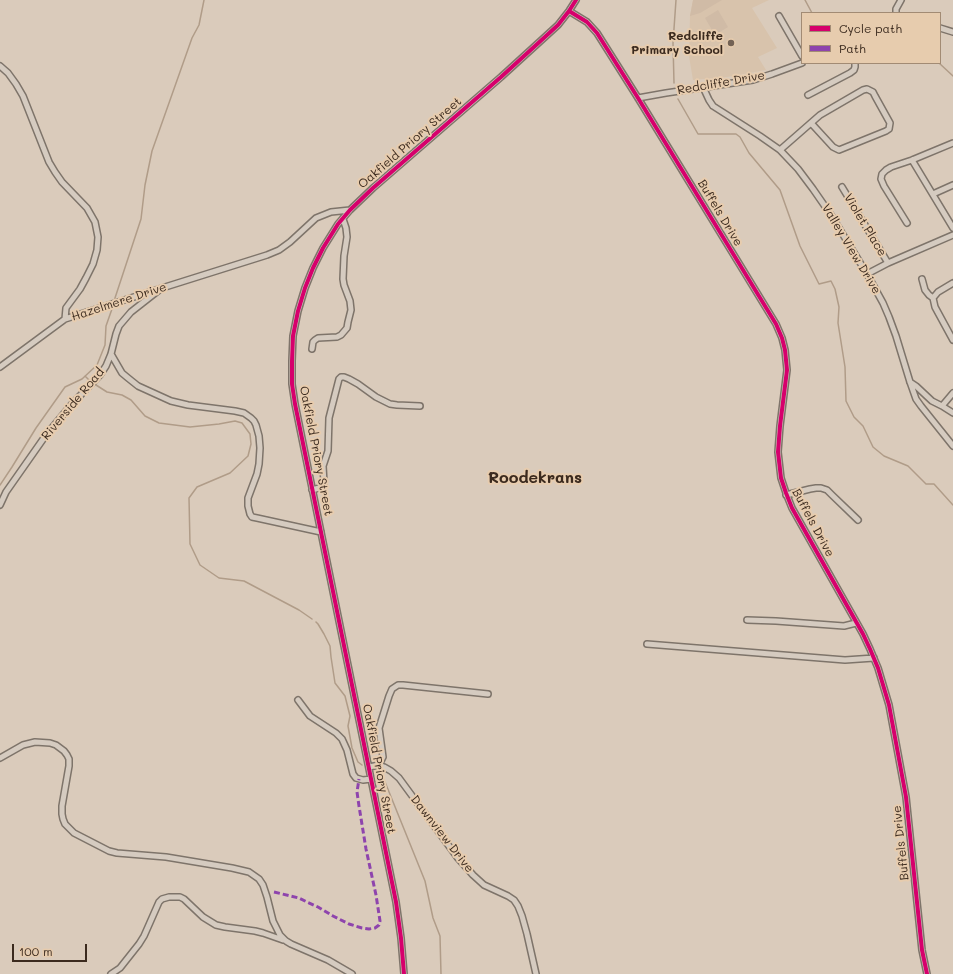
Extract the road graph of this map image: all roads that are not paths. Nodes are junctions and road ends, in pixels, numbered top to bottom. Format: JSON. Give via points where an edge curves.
{"nodes":[{"id":1,"x":576,"y":0,"type":"edge"},
{"id":2,"x":901,"y":0,"type":"edge"},
{"id":3,"x":569,"y":11,"type":"junction"},
{"id":4,"x":896,"y":12,"type":"edge"},
{"id":5,"x":779,"y":16,"type":"dead end"},
{"id":6,"x":941,"y":28,"type":"edge"},
{"id":7,"x":953,"y":32,"type":"edge"},
{"id":8,"x":801,"y":54,"type":"edge"},
{"id":9,"x":801,"y":63,"type":"edge"},
{"id":10,"x":855,"y":64,"type":"edge"},
{"id":11,"x":0,"y":66,"type":"edge"},
{"id":12,"x":703,"y":87,"type":"junction"},
{"id":13,"x":808,"y":95,"type":"dead end"},
{"id":14,"x":638,"y":98,"type":"junction"},
{"id":15,"x":811,"y":123,"type":"junction"},
{"id":16,"x":953,"y":143,"type":"edge"},
{"id":17,"x":780,"y":150,"type":"junction"},
{"id":18,"x":912,"y":160,"type":"junction"},
{"id":19,"x":953,"y":185,"type":"edge"},
{"id":20,"x":842,"y":187,"type":"dead end"},
{"id":21,"x":933,"y":194,"type":"junction"},
{"id":22,"x":350,"y":210,"type":"junction"},
{"id":23,"x":343,"y":219,"type":"junction"},
{"id":24,"x":907,"y":223,"type":"dead end"},
{"id":25,"x":953,"y":228,"type":"edge"},
{"id":26,"x":953,"y":236,"type":"edge"},
{"id":27,"x":888,"y":263,"type":"junction"},
{"id":28,"x":867,"y":274,"type":"junction"},
{"id":29,"x":922,"y":279,"type":"dead end"},
{"id":30,"x":953,"y":283,"type":"edge"},
{"id":31,"x":162,"y":288,"type":"junction"},
{"id":32,"x":933,"y":298,"type":"junction"},
{"id":33,"x":65,"y":319,"type":"junction"},
{"id":34,"x":951,"y":329,"type":"edge"},
{"id":35,"x":953,"y":340,"type":"edge"},
{"id":36,"x":312,"y":348,"type":"dead end"},
{"id":37,"x":111,"y":354,"type":"junction"},
{"id":38,"x":0,"y":367,"type":"edge"},
{"id":39,"x":910,"y":382,"type":"junction"},
{"id":40,"x":953,"y":393,"type":"edge"},
{"id":41,"x":420,"y":406,"type":"dead end"},
{"id":42,"x":942,"y":406,"type":"junction"},
{"id":43,"x":953,"y":413,"type":"edge"},
{"id":44,"x":953,"y":446,"type":"edge"},
{"id":45,"x":312,"y":490,"type":"junction"},
{"id":46,"x":786,"y":495,"type":"junction"},
{"id":47,"x":0,"y":505,"type":"edge"},
{"id":48,"x":858,"y":520,"type":"dead end"},
{"id":49,"x":321,"y":532,"type":"junction"},
{"id":50,"x":747,"y":620,"type":"dead end"},
{"id":51,"x":856,"y":623,"type":"junction"},
{"id":52,"x":647,"y":644,"type":"dead end"},
{"id":53,"x":874,"y":658,"type":"junction"},
{"id":54,"x":488,"y":694,"type":"dead end"},
{"id":55,"x":298,"y":700,"type":"dead end"},
{"id":56,"x":0,"y":758,"type":"edge"},
{"id":57,"x":379,"y":765,"type":"junction"},
{"id":58,"x":369,"y":767,"type":"junction"},
{"id":59,"x":371,"y":779,"type":"junction"},
{"id":60,"x":286,"y":941,"type":"junction"},
{"id":61,"x":111,"y":974,"type":"edge"},
{"id":62,"x":352,"y":974,"type":"edge"},
{"id":63,"x":404,"y":974,"type":"edge"},
{"id":64,"x":536,"y":974,"type":"edge"},
{"id":65,"x":927,"y":974,"type":"edge"}],
"edges":[{"from":1,"to":3,"type":"street","name":"Oakfield Priory Street"},
{"from":2,"to":4,"type":"street"},
{"from":3,"to":14,"type":"street","name":"Buffels Drive","via":[[587,22],[597,33]]},
{"from":3,"to":22,"type":"street","name":"Oakfield Priory Street","via":[[558,25],[501,77]]},
{"from":5,"to":8,"type":"street"},
{"from":6,"to":7,"type":"street"},
{"from":9,"to":12,"type":"street","name":"Redcliffe Drive","via":[[753,80]]},
{"from":10,"to":13,"type":"street","via":[[854,70],[850,73]]},
{"from":11,"to":33,"type":"street","name":"Hazelmere Drive","via":[[8,73],[23,96],[54,172],[87,208],[95,222],[98,237],[93,264],[66,308]]},
{"from":12,"to":14,"type":"street","name":"Redcliffe Drive"},
{"from":12,"to":17,"type":"street","name":"Valley View Drive","via":[[713,106]]},
{"from":14,"to":46,"type":"street","name":"Buffels Drive","via":[[776,324],[782,338],[787,370],[778,452]]},
{"from":15,"to":15,"type":"street","via":[[825,112],[867,89],[873,92],[890,123],[886,131],[839,150],[833,147]]},
{"from":15,"to":17,"type":"street"},
{"from":16,"to":18,"type":"street"},
{"from":17,"to":28,"type":"street","name":"Valley View Drive","via":[[813,189]]},
{"from":18,"to":21,"type":"street"},
{"from":18,"to":24,"type":"street","via":[[886,170],[881,178]]},
{"from":19,"to":21,"type":"street"},
{"from":20,"to":27,"type":"street","name":"Violet Place"},
{"from":21,"to":25,"type":"street"},
{"from":22,"to":23,"type":"street","name":"Oakfield Priory Street"},
{"from":22,"to":31,"type":"street","name":"Hazelmere Drive","via":[[331,212],[316,218],[290,242],[267,255]]},
{"from":23,"to":36,"type":"street","via":[[347,237],[343,279],[351,310],[347,328],[337,337],[318,338],[313,342]]},
{"from":23,"to":45,"type":"street","name":"Oakfield Priory Street","via":[[313,268],[298,311],[293,336],[292,384]]},
{"from":26,"to":27,"type":"street"},
{"from":27,"to":28,"type":"street"},
{"from":28,"to":39,"type":"street","name":"Valley View Drive","via":[[889,316]]},
{"from":29,"to":32,"type":"street","via":[[925,290]]},
{"from":30,"to":32,"type":"street"},
{"from":31,"to":33,"type":"street","name":"Hazelmere Drive"},
{"from":31,"to":37,"type":"street","name":"Riverside Road","via":[[125,318],[116,334]]},
{"from":32,"to":34,"type":"street","via":[[935,307]]},
{"from":33,"to":38,"type":"street"},
{"from":34,"to":35,"type":"street"},
{"from":37,"to":47,"type":"street","name":"Riverside Road","via":[[100,375],[46,435],[6,492]]},
{"from":37,"to":49,"type":"street","via":[[122,373],[138,386],[171,401],[235,411],[251,418],[256,425],[260,448],[258,474],[248,498],[250,514],[252,517]]},
{"from":39,"to":42,"type":"street"},
{"from":39,"to":44,"type":"street","name":"Valley View Drive","via":[[916,399]]},
{"from":40,"to":42,"type":"street"},
{"from":41,"to":45,"type":"street","via":[[390,404],[349,379],[339,379],[329,418],[328,451],[323,466],[325,479],[322,486]]},
{"from":42,"to":43,"type":"street"},
{"from":45,"to":49,"type":"street","name":"Oakfield Priory Street"},
{"from":46,"to":48,"type":"street","via":[[821,488]]},
{"from":46,"to":51,"type":"street","name":"Buffels Drive"},
{"from":49,"to":58,"type":"street","name":"Oakfield Priory Street"},
{"from":50,"to":51,"type":"street","via":[[844,626]]},
{"from":51,"to":53,"type":"street","name":"Buffels Drive"},
{"from":52,"to":53,"type":"street","via":[[845,660]]},
{"from":53,"to":65,"type":"street","name":"Buffels Drive","via":[[889,705],[906,797],[922,950]]},
{"from":54,"to":57,"type":"street","via":[[394,686],[379,728],[383,757]]},
{"from":55,"to":59,"type":"street","via":[[310,716],[342,739],[356,778]]},
{"from":56,"to":60,"type":"street","via":[[23,745],[35,742],[56,745],[69,759],[62,814],[65,824],[74,833],[117,853],[166,857],[249,872],[263,885],[273,921]]},
{"from":57,"to":58,"type":"street"},
{"from":57,"to":64,"type":"street","name":"Dawnview Drive","via":[[399,778],[473,875],[484,885],[514,900],[522,916]]},
{"from":58,"to":59,"type":"street","name":"Oakfield Priory Street"},
{"from":59,"to":63,"type":"street","name":"Oakfield Priory Street","via":[[396,902]]},
{"from":60,"to":61,"type":"street","via":[[263,932],[216,925],[184,899],[169,897],[159,902],[141,940],[120,968]]},
{"from":60,"to":62,"type":"street"}]}
